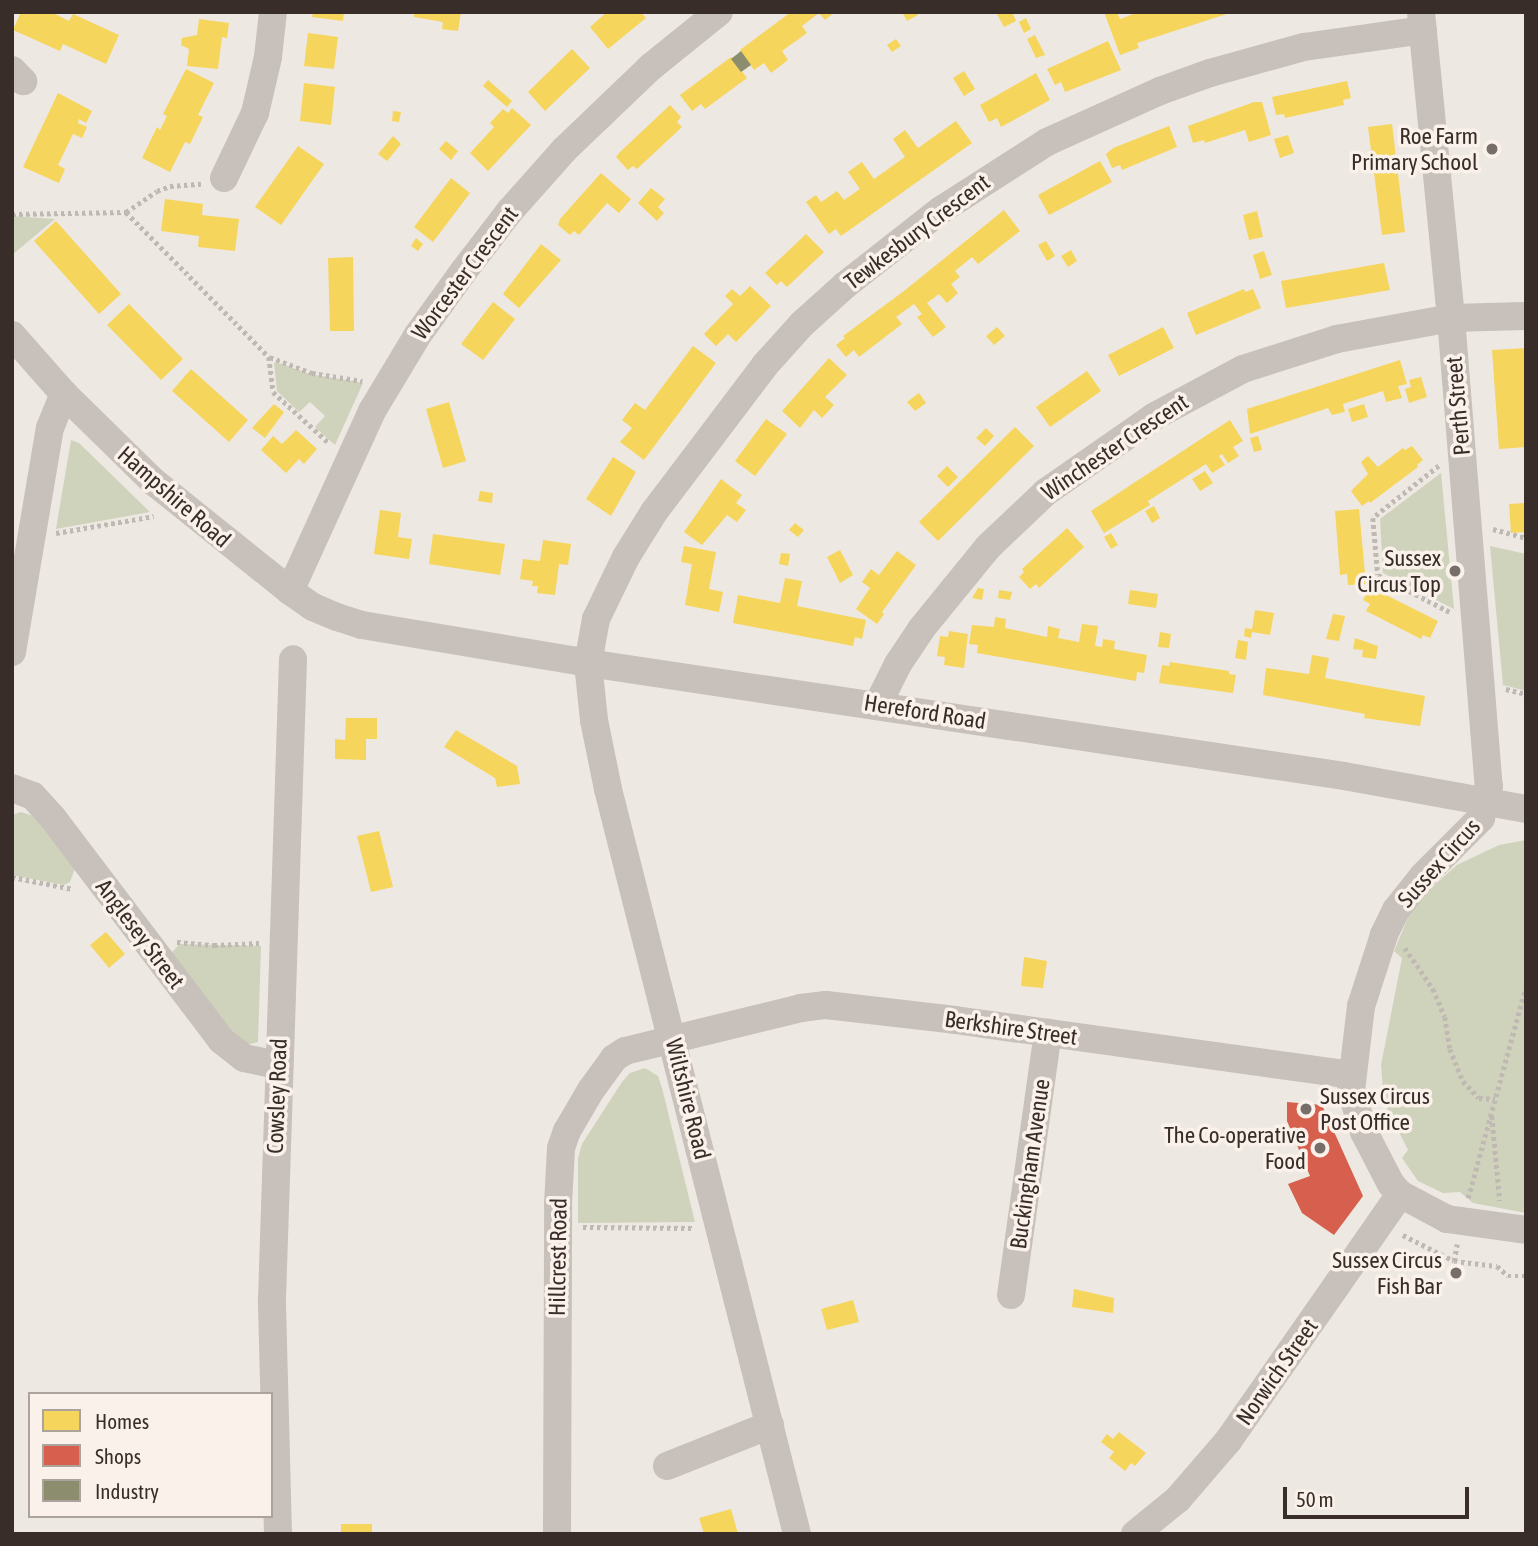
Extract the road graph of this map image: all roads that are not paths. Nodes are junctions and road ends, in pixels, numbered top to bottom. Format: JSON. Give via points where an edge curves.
{"nodes":[{"id":1,"x":273,"y":12,"type":"edge"},
{"id":2,"x":719,"y":12,"type":"edge"},
{"id":3,"x":1422,"y":21,"type":"edge"},
{"id":4,"x":224,"y":178,"type":"road end"},
{"id":5,"x":1526,"y":316,"type":"edge"},
{"id":6,"x":1451,"y":318,"type":"junction"},
{"id":7,"x":12,"y":335,"type":"edge"},
{"id":8,"x":64,"y":394,"type":"junction"},
{"id":9,"x":290,"y":591,"type":"junction"},
{"id":10,"x":362,"y":625,"type":"joint"},
{"id":11,"x":12,"y":652,"type":"edge"},
{"id":12,"x":293,"y":659,"type":"dead end"},
{"id":13,"x":588,"y":663,"type":"junction"},
{"id":14,"x":878,"y":704,"type":"junction"},
{"id":15,"x":12,"y":788,"type":"edge"},
{"id":16,"x":1488,"y":800,"type":"junction"},
{"id":17,"x":1526,"y":809,"type":"edge"},
{"id":18,"x":1048,"y":1033,"type":"junction"},
{"id":19,"x":672,"y":1038,"type":"junction"},
{"id":20,"x":277,"y":1065,"type":"junction"},
{"id":21,"x":1351,"y":1075,"type":"junction"},
{"id":22,"x":1400,"y":1194,"type":"junction"},
{"id":23,"x":1514,"y":1229,"type":"edge"},
{"id":24,"x":1012,"y":1295,"type":"dead end"},
{"id":25,"x":770,"y":1425,"type":"junction"},
{"id":26,"x":667,"y":1466,"type":"dead end"},
{"id":27,"x":278,"y":1534,"type":"edge"},
{"id":28,"x":557,"y":1534,"type":"edge"},
{"id":29,"x":797,"y":1534,"type":"edge"},
{"id":30,"x":1135,"y":1534,"type":"edge"}],
"edges":[{"from":1,"to":4,"type":"street","via":[[255,113]]},
{"from":2,"to":9,"type":"street","name":"Worcester Crescent","via":[[624,92],[518,202],[440,303],[387,385]]},
{"from":3,"to":6,"type":"street","name":"Perth Street"},
{"from":3,"to":13,"type":"street","name":"Tewkesbury Crescent","via":[[1304,47],[1160,91],[1017,159],[891,248],[802,324],[686,466],[626,557],[596,619]]},
{"from":5,"to":6,"type":"street","name":"Winchester Crescent"},
{"from":6,"to":14,"type":"street","name":"Winchester Crescent","via":[[1350,335],[1265,361],[1209,385],[1132,429],[1037,499],[988,547],[922,628]]},
{"from":6,"to":16,"type":"street","name":"Perth Street"},
{"from":7,"to":8,"type":"street","name":"Hampshire Road"},
{"from":8,"to":9,"type":"street","name":"Hampshire Road","via":[[186,510]]},
{"from":8,"to":11,"type":"street","via":[[50,428]]},
{"from":9,"to":10,"type":"street","name":"Hampshire Road","via":[[313,607]]},
{"from":10,"to":13,"type":"street","name":"Hereford Road"},
{"from":12,"to":20,"type":"street","name":"Cowsley Road"},
{"from":13,"to":14,"type":"street","name":"Hereford Road"},
{"from":13,"to":19,"type":"street","name":"Wiltshire Road","via":[[608,789]]},
{"from":14,"to":16,"type":"street","name":"Hereford Road"},
{"from":15,"to":20,"type":"street","name":"Anglesey Street","via":[[38,801],[229,1048],[252,1061]]},
{"from":16,"to":17,"type":"street","name":"Hereford Road"},
{"from":16,"to":21,"type":"street","name":"Sussex Circus","via":[[1481,818],[1423,876],[1384,934],[1361,1006]]},
{"from":18,"to":19,"type":"street","name":"Berkshire Street","via":[[826,1005]]},
{"from":18,"to":21,"type":"street","name":"Berkshire Street"},
{"from":18,"to":24,"type":"street","name":"Buckingham Avenue"},
{"from":19,"to":25,"type":"street","name":"Wiltshire Road"},
{"from":19,"to":28,"type":"street","name":"Hillcrest Road","via":[[625,1051],[614,1059],[591,1090],[561,1148]]},
{"from":20,"to":27,"type":"street","name":"Cowsley Road","via":[[272,1299]]},
{"from":21,"to":22,"type":"street","name":"Sussex Circus","via":[[1357,1119]]},
{"from":22,"to":23,"type":"street","name":"Sussex Circus","via":[[1436,1215]]},
{"from":22,"to":30,"type":"street","name":"Norwich Street","via":[[1228,1441],[1178,1499]]},
{"from":25,"to":26,"type":"street"},
{"from":25,"to":29,"type":"street","name":"Wiltshire Road"}]}
